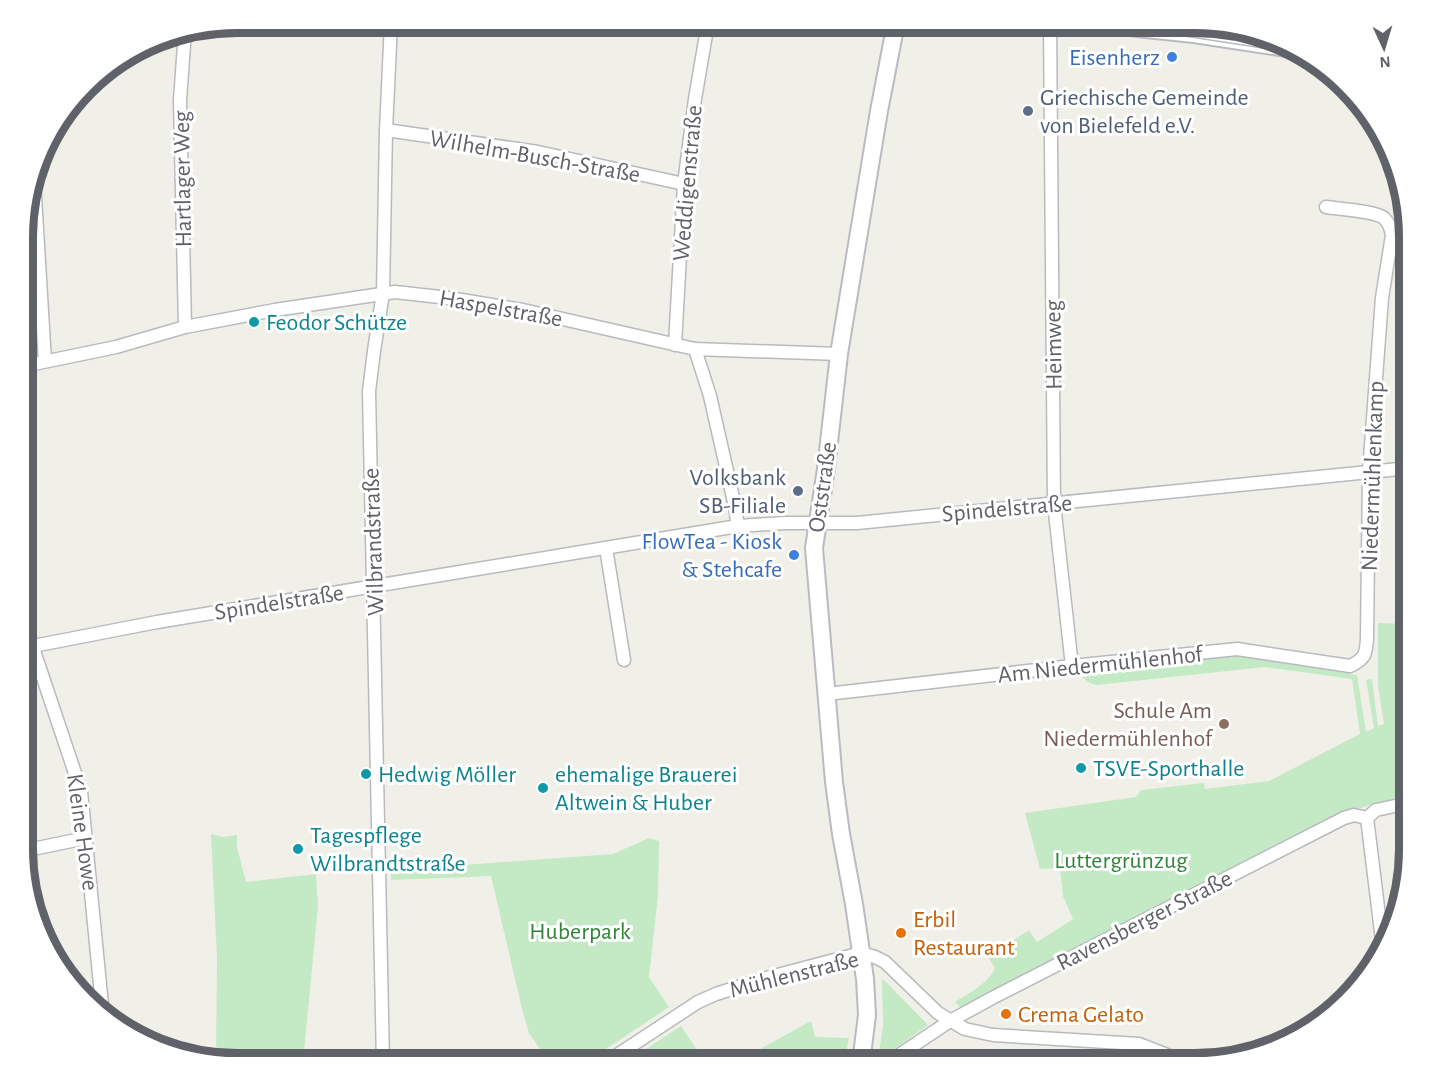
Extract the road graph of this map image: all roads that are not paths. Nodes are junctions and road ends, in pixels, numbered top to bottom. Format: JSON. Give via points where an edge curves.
{"nodes":[{"id":1,"x":390,"y":33,"type":"edge"},
{"id":2,"x":706,"y":33,"type":"edge"},
{"id":3,"x":894,"y":33,"type":"edge"},
{"id":4,"x":1050,"y":33,"type":"edge"},
{"id":5,"x":1182,"y":33,"type":"edge"},
{"id":6,"x":1191,"y":33,"type":"edge"},
{"id":7,"x":1194,"y":34,"type":"junction"},
{"id":8,"x":184,"y":40,"type":"edge"},
{"id":9,"x":1258,"y":44,"type":"edge"},
{"id":10,"x":386,"y":130,"type":"junction"},
{"id":11,"x":684,"y":184,"type":"junction"},
{"id":12,"x":36,"y":206,"type":"edge"},
{"id":13,"x":1326,"y":207,"type":"dead end"},
{"id":14,"x":383,"y":293,"type":"junction"},
{"id":15,"x":185,"y":327,"type":"junction"},
{"id":16,"x":675,"y":345,"type":"junction"},
{"id":17,"x":695,"y":349,"type":"junction"},
{"id":18,"x":839,"y":354,"type":"junction"},
{"id":19,"x":45,"y":361,"type":"junction"},
{"id":20,"x":33,"y":364,"type":"edge"},
{"id":21,"x":1399,"y":469,"type":"edge"},
{"id":22,"x":1369,"y":472,"type":"junction"},
{"id":23,"x":1054,"y":504,"type":"junction"},
{"id":24,"x":817,"y":523,"type":"junction"},
{"id":25,"x":738,"y":526,"type":"junction"},
{"id":26,"x":606,"y":548,"type":"junction"},
{"id":27,"x":374,"y":587,"type":"junction"},
{"id":28,"x":33,"y":645,"type":"edge"},
{"id":29,"x":1366,"y":651,"type":"joint"},
{"id":30,"x":33,"y":659,"type":"edge"},
{"id":31,"x":624,"y":660,"type":"dead end"},
{"id":32,"x":1072,"y":666,"type":"junction"},
{"id":33,"x":827,"y":694,"type":"junction"},
{"id":34,"x":1399,"y":805,"type":"edge"},
{"id":35,"x":1367,"y":818,"type":"junction"},
{"id":36,"x":86,"y":838,"type":"junction"},
{"id":37,"x":33,"y":848,"type":"edge"},
{"id":38,"x":1381,"y":931,"type":"edge"},
{"id":39,"x":861,"y":953,"type":"junction"},
{"id":40,"x":102,"y":1002,"type":"edge"},
{"id":41,"x":950,"y":1021,"type":"junction"},
{"id":42,"x":383,"y":1053,"type":"edge"},
{"id":43,"x":620,"y":1053,"type":"edge"},
{"id":44,"x":862,"y":1053,"type":"edge"},
{"id":45,"x":902,"y":1053,"type":"edge"},
{"id":46,"x":1152,"y":1053,"type":"edge"}],
"edges":[{"from":1,"to":10,"type":"street","name":"Wilbrandstraße"},
{"from":2,"to":11,"type":"street","name":"Weddigenstraße"},
{"from":3,"to":18,"type":"street","name":"Oststraße"},
{"from":4,"to":23,"type":"street","name":"Heimweg"},
{"from":5,"to":7,"type":"street"},
{"from":6,"to":7,"type":"street"},
{"from":7,"to":9,"type":"street"},
{"from":8,"to":15,"type":"street","name":"Hartlager Weg","via":[[180,100]]},
{"from":10,"to":11,"type":"street","name":"Wilhelm-Busch-Straße","via":[[538,152]]},
{"from":10,"to":14,"type":"street","name":"Wilbrandstraße"},
{"from":11,"to":16,"type":"street","name":"Weddigenstraße"},
{"from":12,"to":19,"type":"street"},
{"from":13,"to":22,"type":"street","name":"Niedermühlenkamp","via":[[1382,217],[1392,235]]},
{"from":14,"to":15,"type":"street","name":"Haspelstraße"},
{"from":14,"to":16,"type":"street","name":"Haspelstraße","via":[[422,294],[494,305]]},
{"from":14,"to":27,"type":"street","name":"Wilbrandstraße","via":[[369,391]]},
{"from":15,"to":19,"type":"street","name":"Haspelstraße","via":[[116,347]]},
{"from":16,"to":17,"type":"street","name":"Haspelstraße"},
{"from":17,"to":18,"type":"street","name":"Haspelstraße"},
{"from":17,"to":25,"type":"street","via":[[710,396]]},
{"from":18,"to":24,"type":"street","name":"Oststraße"},
{"from":19,"to":20,"type":"street","name":"Haspelstraße"},
{"from":21,"to":22,"type":"street","name":"Spindelstraße"},
{"from":22,"to":23,"type":"street","name":"Spindelstraße"},
{"from":22,"to":29,"type":"street","name":"Niedermühlenkamp"},
{"from":23,"to":24,"type":"street","name":"Spindelstraße","via":[[857,523]]},
{"from":23,"to":32,"type":"street","name":"Heimweg"},
{"from":24,"to":25,"type":"street","name":"Spindelstraße"},
{"from":24,"to":33,"type":"street","name":"Oststraße","via":[[814,548]]},
{"from":25,"to":26,"type":"street","name":"Spindelstraße"},
{"from":26,"to":27,"type":"street","name":"Spindelstraße"},
{"from":26,"to":31,"type":"street"},
{"from":27,"to":28,"type":"street","name":"Spindelstraße"},
{"from":27,"to":42,"type":"street","name":"Wilbrandstraße"},
{"from":29,"to":32,"type":"street","name":"Am Niedermühlenhof","via":[[1360,661],[1350,666],[1237,649]]},
{"from":30,"to":36,"type":"street","name":"Kleine Howe","via":[[79,782]]},
{"from":32,"to":33,"type":"street","name":"Am Niedermühlenhof"},
{"from":33,"to":39,"type":"street","name":"Oststraße","via":[[834,782]]},
{"from":34,"to":35,"type":"street","name":"Ravensberger Straße","via":[[1376,810]]},
{"from":35,"to":38,"type":"street"},
{"from":35,"to":41,"type":"street","name":"Ravensberger Straße","via":[[1354,815],[1334,823]]},
{"from":36,"to":37,"type":"street"},
{"from":36,"to":40,"type":"street","name":"Kleine Howe"},
{"from":39,"to":41,"type":"street","name":"Mühlenstraße","via":[[885,962]]},
{"from":39,"to":43,"type":"street","name":"Mühlenstraße","via":[[716,994]]},
{"from":39,"to":44,"type":"street","name":"Oststraße","via":[[867,1015]]},
{"from":41,"to":45,"type":"street","name":"Ravensberger Straße"},
{"from":41,"to":46,"type":"street","name":"Mühlenstraße","via":[[993,1035],[1138,1044]]}]}
